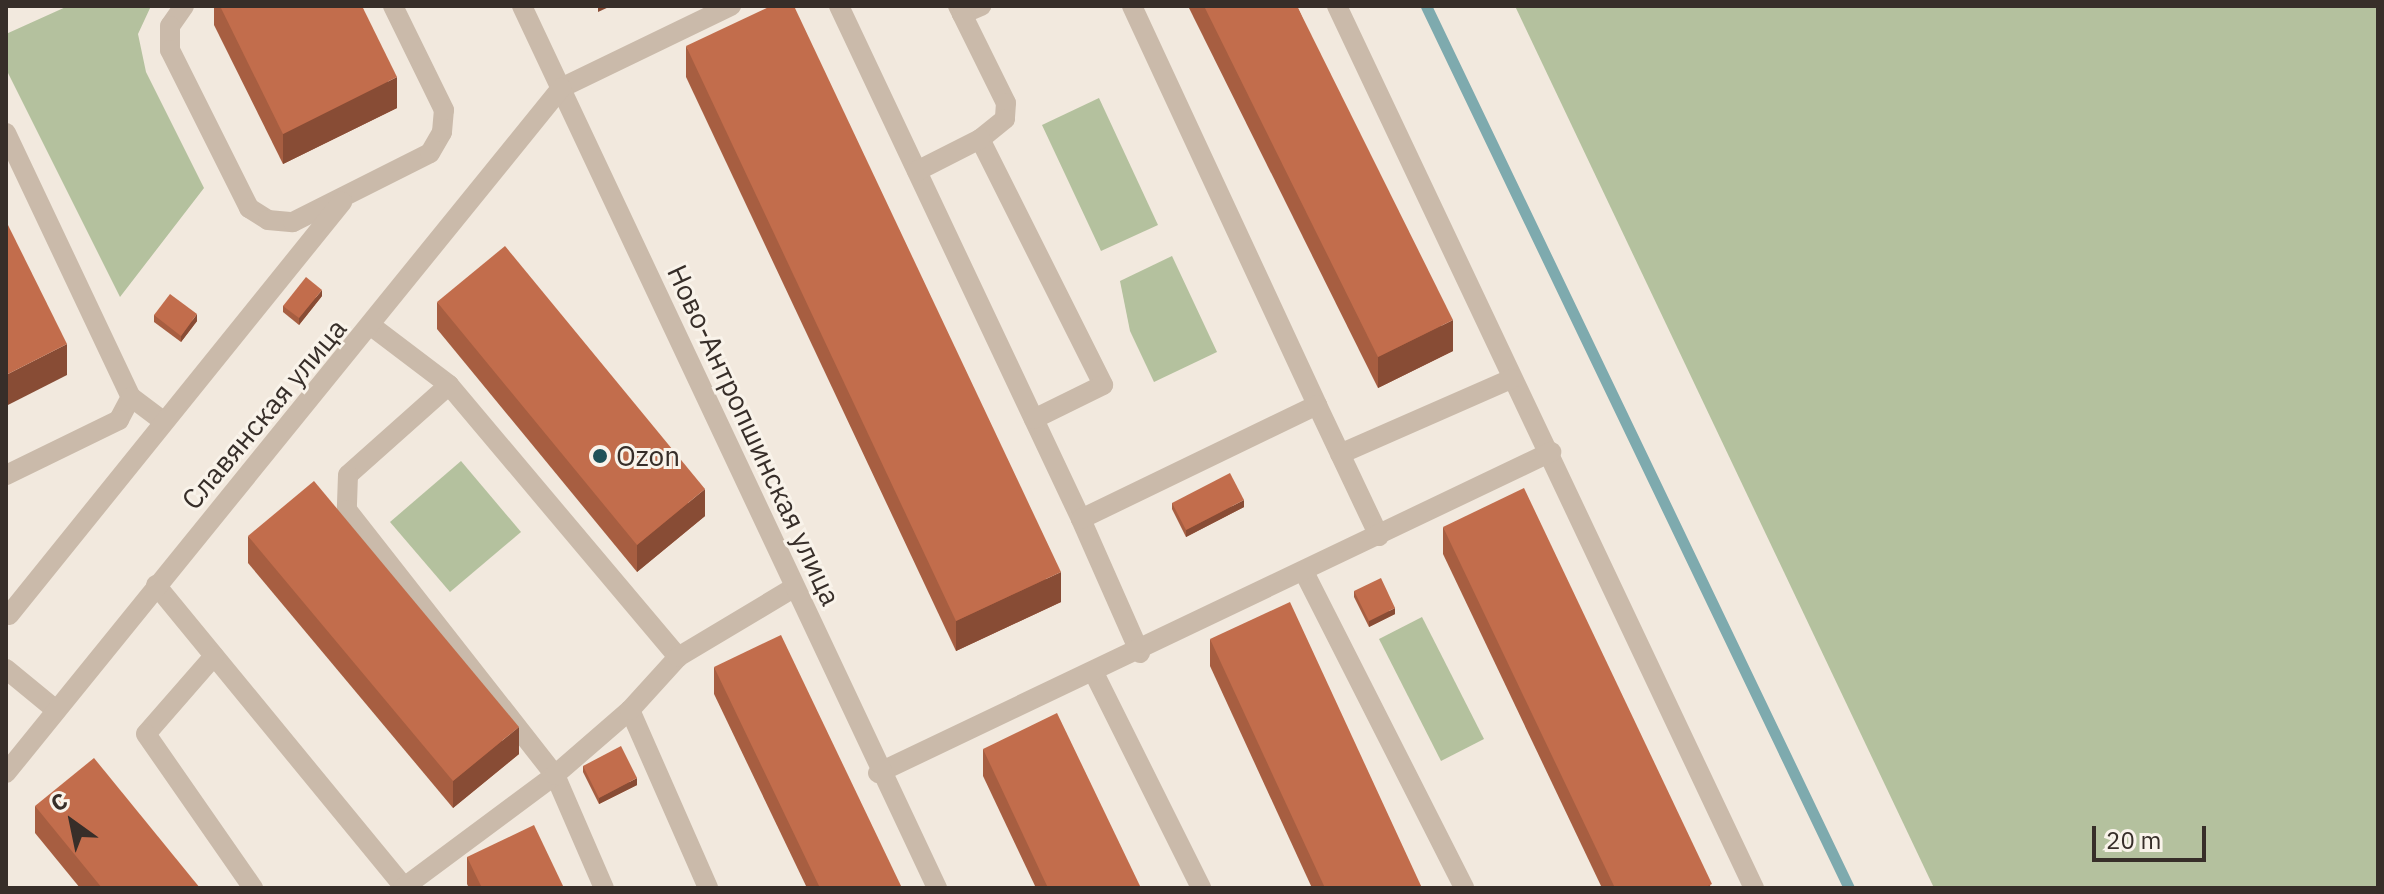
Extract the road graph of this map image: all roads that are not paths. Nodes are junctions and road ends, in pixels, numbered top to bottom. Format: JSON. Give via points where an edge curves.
{"nodes":[{"id":1,"x":184,"y":6,"type":"edge"},
{"id":2,"x":393,"y":6,"type":"edge"},
{"id":3,"x":522,"y":6,"type":"edge"},
{"id":4,"x":731,"y":6,"type":"edge"},
{"id":5,"x":839,"y":6,"type":"edge"},
{"id":6,"x":1132,"y":6,"type":"edge"},
{"id":7,"x":1337,"y":6,"type":"edge"},
{"id":8,"x":967,"y":9,"type":"edge"},
{"id":9,"x":561,"y":88,"type":"junction"},
{"id":10,"x":6,"y":133,"type":"edge"},
{"id":11,"x":980,"y":139,"type":"junction"},
{"id":12,"x":917,"y":171,"type":"junction"},
{"id":13,"x":347,"y":196,"type":"junction"},
{"id":14,"x":374,"y":328,"type":"junction"},
{"id":15,"x":1511,"y":379,"type":"junction"},
{"id":16,"x":449,"y":385,"type":"junction"},
{"id":17,"x":131,"y":397,"type":"junction"},
{"id":18,"x":1317,"y":405,"type":"junction"},
{"id":19,"x":1034,"y":419,"type":"junction"},
{"id":20,"x":163,"y":421,"type":"junction"},
{"id":21,"x":1551,"y":452,"type":"junction"},
{"id":22,"x":1340,"y":454,"type":"junction"},
{"id":23,"x":6,"y":475,"type":"edge"},
{"id":24,"x":1081,"y":519,"type":"junction"},
{"id":25,"x":1379,"y":536,"type":"junction"},
{"id":26,"x":1304,"y":572,"type":"junction"},
{"id":27,"x":156,"y":585,"type":"junction"},
{"id":28,"x":795,"y":587,"type":"junction"},
{"id":29,"x":9,"y":615,"type":"dead end"},
{"id":30,"x":1140,"y":653,"type":"junction"},
{"id":31,"x":214,"y":656,"type":"junction"},
{"id":32,"x":678,"y":657,"type":"junction"},
{"id":33,"x":6,"y":669,"type":"edge"},
{"id":34,"x":1095,"y":675,"type":"junction"},
{"id":35,"x":56,"y":710,"type":"junction"},
{"id":36,"x":630,"y":710,"type":"junction"},
{"id":37,"x":6,"y":773,"type":"edge"},
{"id":38,"x":878,"y":773,"type":"junction"},
{"id":39,"x":555,"y":775,"type":"junction"},
{"id":40,"x":253,"y":888,"type":"edge"},
{"id":41,"x":404,"y":888,"type":"edge"},
{"id":42,"x":604,"y":888,"type":"edge"},
{"id":43,"x":708,"y":888,"type":"edge"},
{"id":44,"x":937,"y":888,"type":"edge"},
{"id":45,"x":1201,"y":888,"type":"edge"},
{"id":46,"x":1464,"y":888,"type":"edge"},
{"id":47,"x":1754,"y":888,"type":"edge"}],
"edges":[{"from":1,"to":13,"type":"street","via":[[170,26],[170,50],[249,208],[268,220],[293,222]]},
{"from":2,"to":13,"type":"street","via":[[444,110],[442,132],[430,153]]},
{"from":3,"to":9,"type":"street","name":"Ново-Антропшинская улица"},
{"from":4,"to":9,"type":"street"},
{"from":5,"to":12,"type":"street"},
{"from":6,"to":18,"type":"street"},
{"from":7,"to":15,"type":"street"},
{"from":8,"to":11,"type":"street","via":[[1006,103],[1005,119]]},
{"from":9,"to":14,"type":"street","name":"Славянская улица"},
{"from":9,"to":28,"type":"street","name":"Ново-Антропшинская улица"},
{"from":10,"to":17,"type":"street"},
{"from":11,"to":12,"type":"street"},
{"from":11,"to":19,"type":"street","via":[[1103,385]]},
{"from":12,"to":19,"type":"street"},
{"from":13,"to":20,"type":"street"},
{"from":14,"to":16,"type":"street"},
{"from":14,"to":27,"type":"street","name":"Славянская улица"},
{"from":15,"to":21,"type":"street"},
{"from":15,"to":22,"type":"street"},
{"from":16,"to":32,"type":"street"},
{"from":16,"to":39,"type":"street","via":[[348,475],[347,510]]},
{"from":17,"to":20,"type":"street"},
{"from":17,"to":23,"type":"street","via":[[119,420]]},
{"from":18,"to":22,"type":"street"},
{"from":18,"to":24,"type":"street"},
{"from":19,"to":24,"type":"street"},
{"from":20,"to":29,"type":"street"},
{"from":21,"to":25,"type":"street"},
{"from":21,"to":47,"type":"street"},
{"from":22,"to":25,"type":"street"},
{"from":24,"to":30,"type":"street"},
{"from":25,"to":26,"type":"street"},
{"from":26,"to":30,"type":"street"},
{"from":26,"to":46,"type":"street"},
{"from":27,"to":31,"type":"street"},
{"from":27,"to":35,"type":"street","name":"Славянская улица"},
{"from":28,"to":32,"type":"street"},
{"from":28,"to":38,"type":"street","name":"Ново-Антропшинская улица"},
{"from":30,"to":34,"type":"street"},
{"from":31,"to":40,"type":"street","via":[[146,734]]},
{"from":31,"to":41,"type":"street"},
{"from":32,"to":36,"type":"street"},
{"from":33,"to":35,"type":"street"},
{"from":34,"to":38,"type":"street"},
{"from":34,"to":45,"type":"street"},
{"from":35,"to":37,"type":"street","name":"Славянская улица"},
{"from":36,"to":39,"type":"street"},
{"from":36,"to":43,"type":"street"},
{"from":38,"to":44,"type":"street","name":"Ново-Антропшинская улица"},
{"from":39,"to":41,"type":"street"},
{"from":39,"to":42,"type":"street"}]}
